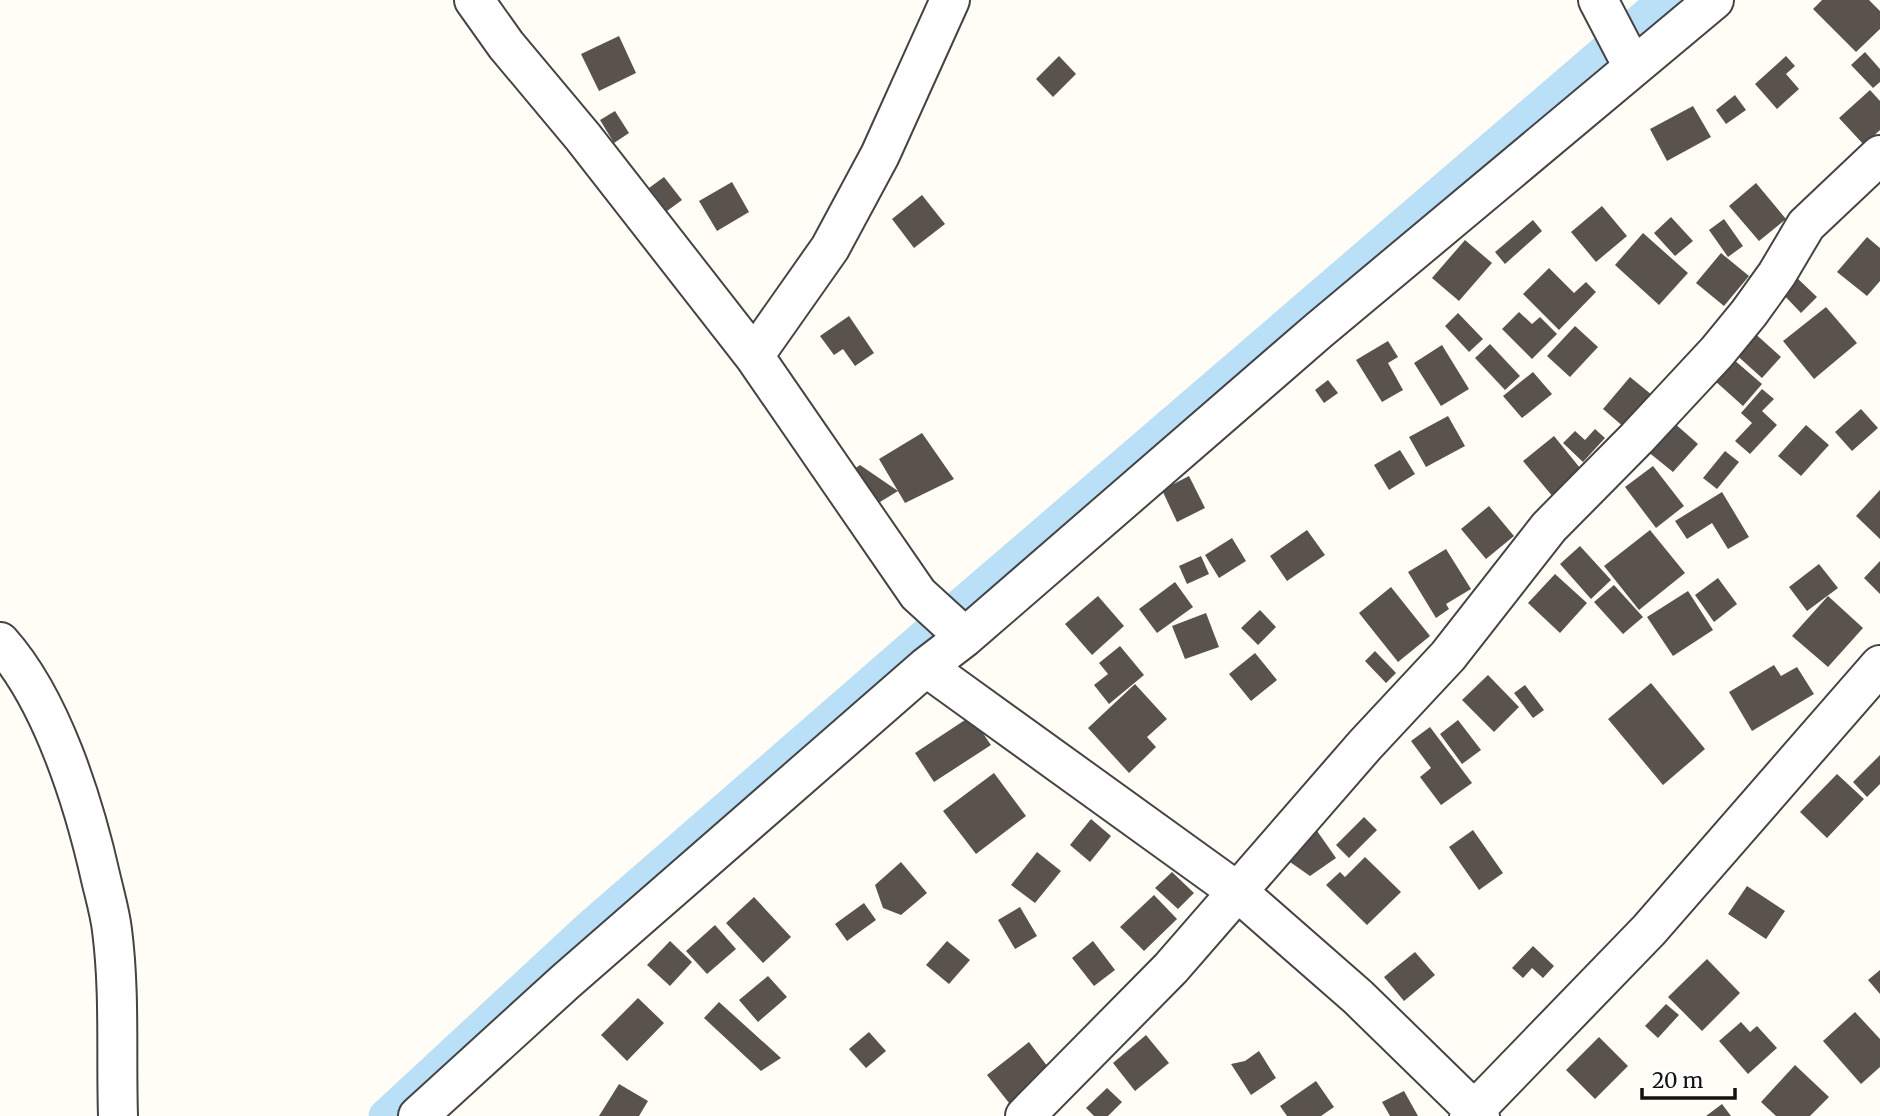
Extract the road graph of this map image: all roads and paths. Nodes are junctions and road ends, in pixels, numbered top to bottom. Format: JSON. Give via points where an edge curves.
{"nodes":[{"id":1,"x":474,"y":0,"type":"edge"},
{"id":2,"x":950,"y":0,"type":"edge"},
{"id":3,"x":1598,"y":0,"type":"edge"},
{"id":4,"x":1714,"y":0,"type":"edge"},
{"id":5,"x":1633,"y":67,"type":"junction"},
{"id":6,"x":1880,"y":155,"type":"edge"},
{"id":7,"x":754,"y":356,"type":"junction"},
{"id":8,"x":965,"y":637,"type":"junction"},
{"id":9,"x":0,"y":642,"type":"edge"},
{"id":10,"x":1880,"y":665,"type":"edge"},
{"id":11,"x":926,"y":667,"type":"junction"},
{"id":12,"x":1238,"y":892,"type":"junction"},
{"id":13,"x":1474,"y":1114,"type":"edge"},
{"id":14,"x":118,"y":1116,"type":"edge"},
{"id":15,"x":418,"y":1116,"type":"edge"},
{"id":16,"x":1025,"y":1116,"type":"edge"}],
"edges":[{"from":1,"to":7,"type":"street"},
{"from":2,"to":7,"type":"street","via":[[880,155],[836,236]]},
{"from":3,"to":5,"type":"street"},
{"from":4,"to":5,"type":"street"},
{"from":5,"to":8,"type":"street"},
{"from":6,"to":12,"type":"street","via":[[1806,225],[1777,274],[1717,352],[1549,527],[1448,656]]},
{"from":7,"to":8,"type":"street","via":[[918,594]]},
{"from":8,"to":11,"type":"street"},
{"from":9,"to":14,"type":"street","via":[[32,683],[76,787],[94,850],[112,928],[118,1004]]},
{"from":10,"to":13,"type":"street","via":[[1649,930]]},
{"from":11,"to":12,"type":"street"},
{"from":11,"to":15,"type":"street"},
{"from":12,"to":13,"type":"street","via":[[1358,997]]},
{"from":12,"to":16,"type":"street","via":[[1171,968]]}]}
